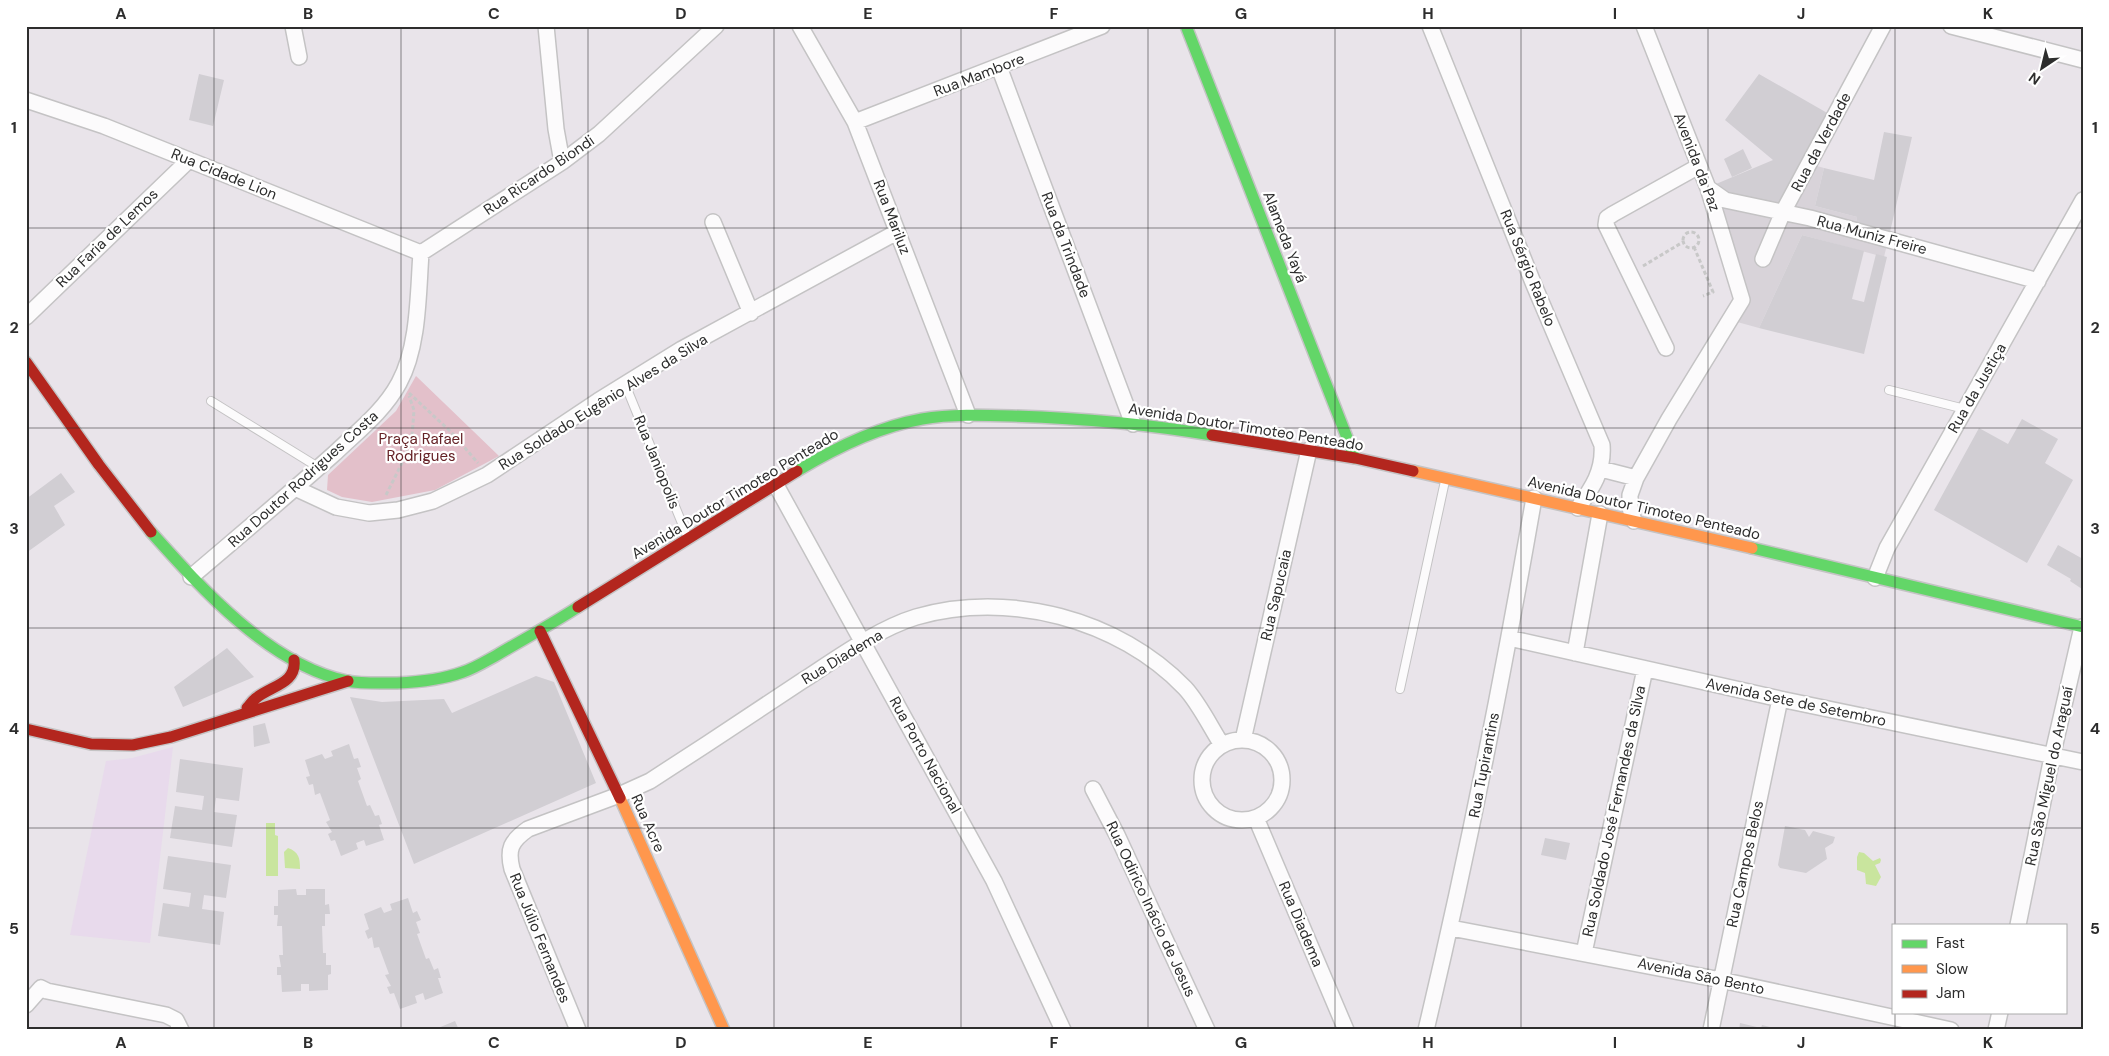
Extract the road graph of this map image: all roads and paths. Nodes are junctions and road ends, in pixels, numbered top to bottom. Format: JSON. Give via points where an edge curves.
{"nodes":[{"id":1,"x":293,"y":26,"type":"edge"},
{"id":2,"x":546,"y":26,"type":"edge"},
{"id":3,"x":716,"y":26,"type":"edge"},
{"id":4,"x":800,"y":26,"type":"edge"},
{"id":5,"x":1102,"y":26,"type":"edge"},
{"id":6,"x":1186,"y":26,"type":"edge"},
{"id":7,"x":1430,"y":26,"type":"edge"},
{"id":8,"x":1644,"y":26,"type":"edge"},
{"id":9,"x":1883,"y":26,"type":"edge"},
{"id":10,"x":1951,"y":26,"type":"edge"},
{"id":11,"x":300,"y":57,"type":"dead end"},
{"id":12,"x":2083,"y":60,"type":"edge"},
{"id":13,"x":999,"y":67,"type":"junction"},
{"id":14,"x":26,"y":100,"type":"edge"},
{"id":15,"x":855,"y":122,"type":"junction"},
{"id":16,"x":189,"y":160,"type":"junction"},
{"id":17,"x":562,"y":162,"type":"junction"},
{"id":18,"x":1699,"y":166,"type":"junction"},
{"id":19,"x":1708,"y":188,"type":"junction"},
{"id":20,"x":2083,"y":200,"type":"edge"},
{"id":21,"x":1783,"y":212,"type":"junction"},
{"id":22,"x":713,"y":222,"type":"dead end"},
{"id":23,"x":897,"y":232,"type":"junction"},
{"id":24,"x":1683,"y":242,"type":"junction"},
{"id":25,"x":1694,"y":247,"type":"junction"},
{"id":26,"x":421,"y":253,"type":"junction"},
{"id":27,"x":1763,"y":259,"type":"dead end"},
{"id":28,"x":1629,"y":274,"type":"junction"},
{"id":29,"x":2038,"y":281,"type":"junction"},
{"id":30,"x":1703,"y":296,"type":"dead end"},
{"id":31,"x":751,"y":313,"type":"junction"},
{"id":32,"x":26,"y":317,"type":"edge"},
{"id":33,"x":1666,"y":348,"type":"dead end"},
{"id":34,"x":26,"y":362,"type":"edge"},
{"id":35,"x":626,"y":384,"type":"junction"},
{"id":36,"x":1889,"y":390,"type":"dead end"},
{"id":37,"x":211,"y":401,"type":"dead end"},
{"id":38,"x":1965,"y":409,"type":"junction"},
{"id":39,"x":968,"y":415,"type":"junction"},
{"id":40,"x":1133,"y":424,"type":"junction"},
{"id":41,"x":1309,"y":450,"type":"junction"},
{"id":42,"x":1355,"y":458,"type":"junction"},
{"id":43,"x":480,"y":466,"type":"dead end"},
{"id":44,"x":318,"y":467,"type":"junction"},
{"id":45,"x":1601,"y":469,"type":"junction"},
{"id":46,"x":1446,"y":478,"type":"junction"},
{"id":47,"x":1636,"y":478,"type":"junction"},
{"id":48,"x":776,"y":485,"type":"junction"},
{"id":49,"x":295,"y":488,"type":"junction"},
{"id":50,"x":1534,"y":498,"type":"junction"},
{"id":51,"x":385,"y":500,"type":"dead end"},
{"id":52,"x":1578,"y":508,"type":"junction"},
{"id":53,"x":1600,"y":514,"type":"junction"},
{"id":54,"x":1634,"y":521,"type":"junction"},
{"id":55,"x":688,"y":539,"type":"junction"},
{"id":56,"x":191,"y":577,"type":"junction"},
{"id":57,"x":1875,"y":578,"type":"junction"},
{"id":58,"x":2082,"y":627,"type":"edge"},
{"id":59,"x":540,"y":631,"type":"junction"},
{"id":60,"x":1509,"y":638,"type":"junction"},
{"id":61,"x":863,"y":641,"type":"junction"},
{"id":62,"x":1575,"y":653,"type":"junction"},
{"id":63,"x":294,"y":660,"type":"junction"},
{"id":64,"x":1645,"y":669,"type":"junction"},
{"id":65,"x":348,"y":681,"type":"junction"},
{"id":66,"x":1400,"y":689,"type":"dead end"},
{"id":67,"x":1780,"y":699,"type":"junction"},
{"id":68,"x":242,"y":714,"type":"junction"},
{"id":69,"x":26,"y":729,"type":"edge"},
{"id":70,"x":1243,"y":740,"type":"junction"},
{"id":71,"x":1222,"y":745,"type":"junction"},
{"id":72,"x":2052,"y":757,"type":"junction"},
{"id":73,"x":2083,"y":762,"type":"edge"},
{"id":74,"x":1093,"y":789,"type":"dead end"},
{"id":75,"x":620,"y":796,"type":"junction"},
{"id":76,"x":1256,"y":818,"type":"junction"},
{"id":77,"x":511,"y":846,"type":"joint"},
{"id":78,"x":2018,"y":924,"type":"edge"},
{"id":79,"x":1451,"y":928,"type":"junction"},
{"id":80,"x":1584,"y":952,"type":"junction"},
{"id":81,"x":1721,"y":980,"type":"junction"},
{"id":82,"x":26,"y":1005,"type":"edge"},
{"id":83,"x":2000,"y":1014,"type":"edge"},
{"id":84,"x":178,"y":1025,"type":"edge"},
{"id":85,"x":578,"y":1030,"type":"edge"},
{"id":86,"x":724,"y":1030,"type":"edge"},
{"id":87,"x":1063,"y":1030,"type":"edge"},
{"id":88,"x":1207,"y":1030,"type":"edge"},
{"id":89,"x":1346,"y":1030,"type":"edge"},
{"id":90,"x":1426,"y":1030,"type":"edge"},
{"id":91,"x":1710,"y":1030,"type":"edge"},
{"id":92,"x":1951,"y":1030,"type":"edge"},
{"id":93,"x":1996,"y":1030,"type":"edge"}],
"edges":[{"from":1,"to":11,"type":"street"},
{"from":2,"to":17,"type":"street"},
{"from":3,"to":17,"type":"street","name":"Rua Ricardo Biondi","via":[[599,134]]},
{"from":4,"to":15,"type":"street","name":"Rua Mariluz"},
{"from":5,"to":13,"type":"street","name":"Rua Mambore"},
{"from":6,"to":42,"type":"main road","name":"Alameda Yayá"},
{"from":7,"to":45,"type":"street","name":"Rua Sérgio Rabelo","via":[[1534,284],[1598,432],[1602,445]]},
{"from":8,"to":18,"type":"street","name":"Avenida da Paz"},
{"from":9,"to":21,"type":"street","name":"Rua da Verdade"},
{"from":10,"to":12,"type":"street"},
{"from":13,"to":15,"type":"street","name":"Rua Mambore"},
{"from":13,"to":40,"type":"street","name":"Rua da Trindade"},
{"from":14,"to":16,"type":"street","name":"Rua Cidade Lion","via":[[104,126]]},
{"from":15,"to":23,"type":"street","name":"Rua Mariluz"},
{"from":16,"to":26,"type":"street","name":"Rua Cidade Lion"},
{"from":16,"to":32,"type":"street","name":"Rua Faria de Lemos"},
{"from":17,"to":26,"type":"street","name":"Rua Ricardo Biondi"},
{"from":18,"to":19,"type":"street","name":"Avenida da Paz"},
{"from":18,"to":28,"type":"street","via":[[1608,218],[1606,225]]},
{"from":19,"to":21,"type":"street","name":"Rua Muniz Freire","via":[[1725,200]]},
{"from":19,"to":47,"type":"street","name":"Avenida da Paz","via":[[1742,300]]},
{"from":20,"to":29,"type":"street","name":"Rua da Justiça"},
{"from":21,"to":27,"type":"street","name":"Rua da Verdade"},
{"from":21,"to":29,"type":"street","name":"Rua Muniz Freire"},
{"from":22,"to":31,"type":"street"},
{"from":23,"to":31,"type":"street","name":"Rua Soldado Eugênio Alves da Silva"},
{"from":23,"to":39,"type":"street","name":"Rua Mariluz"},
{"from":24,"to":25,"type":"path","via":[[1689,248]]},
{"from":24,"to":25,"type":"path","via":[[1684,235],[1694,233],[1699,239]]},
{"from":24,"to":28,"type":"path"},
{"from":25,"to":30,"type":"path","via":[[1712,292]]},
{"from":26,"to":44,"type":"street","name":"Rua Doutor Rodrigues Costa","via":[[418,304],[410,353],[400,383],[380,411]]},
{"from":28,"to":33,"type":"street"},
{"from":29,"to":38,"type":"street","name":"Rua da Justiça"},
{"from":31,"to":35,"type":"street","name":"Rua Soldado Eugênio Alves da Silva"},
{"from":34,"to":56,"type":"main road","name":"Avenida Doutor Timoteo Penteado","via":[[99,465]]},
{"from":35,"to":49,"type":"street","name":"Rua Soldado Eugênio Alves da Silva","via":[[487,475],[433,501],[369,513],[336,507]]},
{"from":35,"to":55,"type":"lane","name":"Rua Janiopolis"},
{"from":36,"to":38,"type":"lane"},
{"from":37,"to":44,"type":"lane"},
{"from":38,"to":57,"type":"street","name":"Rua da Justiça","via":[[1887,548]]},
{"from":39,"to":40,"type":"main road","name":"Avenida Doutor Timoteo Penteado"},
{"from":39,"to":48,"type":"main road","name":"Avenida Doutor Timoteo Penteado","via":[[922,419],[873,432],[820,458]]},
{"from":40,"to":41,"type":"main road","name":"Avenida Doutor Timoteo Penteado"},
{"from":41,"to":42,"type":"main road","name":"Avenida Doutor Timoteo Penteado"},
{"from":41,"to":70,"type":"street","name":"Rua Sapucaia"},
{"from":42,"to":46,"type":"main road","name":"Avenida Doutor Timoteo Penteado"},
{"from":43,"to":51,"type":"path","via":[[451,432],[407,391],[414,410],[412,437]]},
{"from":44,"to":49,"type":"street","name":"Rua Doutor Rodrigues Costa"},
{"from":45,"to":47,"type":"street"},
{"from":45,"to":52,"type":"street","name":"Rua Sérgio Rabelo"},
{"from":46,"to":50,"type":"main road","name":"Avenida Doutor Timoteo Penteado"},
{"from":46,"to":66,"type":"lane"},
{"from":47,"to":54,"type":"street","via":[[1630,495]]},
{"from":48,"to":55,"type":"main road","name":"Avenida Doutor Timoteo Penteado"},
{"from":48,"to":61,"type":"street","name":"Rua Porto Nacional"},
{"from":49,"to":56,"type":"street","name":"Rua Doutor Rodrigues Costa"},
{"from":50,"to":52,"type":"main road","name":"Avenida Doutor Timoteo Penteado"},
{"from":50,"to":60,"type":"street","name":"Rua Tupirantins"},
{"from":52,"to":53,"type":"main road","name":"Avenida Doutor Timoteo Penteado"},
{"from":53,"to":54,"type":"main road","name":"Avenida Doutor Timoteo Penteado"},
{"from":53,"to":62,"type":"street"},
{"from":54,"to":57,"type":"main road","name":"Avenida Doutor Timoteo Penteado"},
{"from":55,"to":59,"type":"main road","name":"Avenida Doutor Timoteo Penteado"},
{"from":56,"to":63,"type":"main road","name":"Avenida Doutor Timoteo Penteado","via":[[250,630]]},
{"from":57,"to":58,"type":"main road","name":"Avenida Doutor Timoteo Penteado"},
{"from":58,"to":72,"type":"street","name":"Rua São Miguel do Araguaí"},
{"from":59,"to":65,"type":"main road","name":"Avenida Doutor Timoteo Penteado","via":[[465,672],[430,682]]},
{"from":59,"to":75,"type":"main road","name":"Rua Acre"},
{"from":60,"to":62,"type":"street","name":"Avenida Sete de Setembro"},
{"from":60,"to":79,"type":"street","name":"Rua Tupirantins"},
{"from":61,"to":71,"type":"street","name":"Rua Diadema","via":[[916,617],[955,609],[992,607],[1038,612],[1074,622],[1128,644],[1160,665],[1186,690]]},
{"from":61,"to":75,"type":"street","name":"Rua Diadema","via":[[650,782]]},
{"from":61,"to":87,"type":"street","name":"Rua Porto Nacional","via":[[994,881]]},
{"from":62,"to":64,"type":"street","name":"Avenida Sete de Setembro"},
{"from":63,"to":65,"type":"main road","name":"Avenida Doutor Timoteo Penteado","via":[[310,669]]},
{"from":63,"to":68,"type":"main road","via":[[295,669],[290,678],[255,699]]},
{"from":64,"to":67,"type":"street","name":"Avenida Sete de Setembro"},
{"from":64,"to":80,"type":"street","name":"Rua Soldado José Fernandes da Silva"},
{"from":65,"to":68,"type":"main road"},
{"from":67,"to":72,"type":"street","name":"Avenida Sete de Setembro"},
{"from":67,"to":81,"type":"street","name":"Rua Campos Belos"},
{"from":68,"to":69,"type":"main road","via":[[171,737],[133,745],[91,744]]},
{"from":70,"to":71,"type":"street"},
{"from":70,"to":76,"type":"street","via":[[1256,742],[1269,750],[1278,760],[1282,774],[1282,788],[1277,801]]},
{"from":71,"to":76,"type":"street","via":[[1204,765],[1203,791],[1218,813],[1243,821]]},
{"from":72,"to":73,"type":"street","name":"Avenida Sete de Setembro"},
{"from":72,"to":78,"type":"street","name":"Rua São Miguel do Araguaí"},
{"from":74,"to":88,"type":"street","name":"Rua Odirico Inácio de Jesus"},
{"from":75,"to":77,"type":"street","name":"Rua Diadema","via":[[528,829],[517,836]]},
{"from":75,"to":86,"type":"main road","name":"Rua Acre"},
{"from":76,"to":89,"type":"street","name":"Rua Diadema"},
{"from":77,"to":85,"type":"street","name":"Rua Júlio Fernandes","via":[[512,869]]},
{"from":79,"to":80,"type":"street","name":"Avenida São Bento"},
{"from":79,"to":90,"type":"street","name":"Rua Tupirantins"},
{"from":80,"to":81,"type":"street","name":"Avenida São Bento"},
{"from":81,"to":91,"type":"street","name":"Rua Campos Belos"},
{"from":81,"to":92,"type":"street","name":"Avenida São Bento"},
{"from":82,"to":84,"type":"street","via":[[41,988],[166,1015]]},
{"from":83,"to":93,"type":"street"}]}
